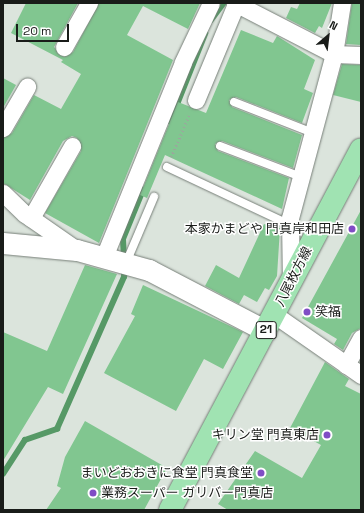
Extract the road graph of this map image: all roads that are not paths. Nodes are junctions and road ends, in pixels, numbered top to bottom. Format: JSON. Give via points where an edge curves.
{"nodes":[{"id":1,"x":89,"y":3,"type":"edge"},
{"id":2,"x":211,"y":3,"type":"edge"},
{"id":3,"x":264,"y":3,"type":"edge"},
{"id":4,"x":342,"y":3,"type":"edge"},
{"id":5,"x":239,"y":5,"type":"edge"},
{"id":6,"x":64,"y":47,"type":"dead end"},
{"id":7,"x":334,"y":54,"type":"junction"},
{"id":8,"x":361,"y":55,"type":"edge"},
{"id":9,"x":27,"y":87,"type":"dead end"},
{"id":10,"x":196,"y":100,"type":"road end"},
{"id":11,"x":234,"y":102,"type":"dead end"},
{"id":12,"x":3,"y":128,"type":"edge"},
{"id":13,"x":313,"y":133,"type":"junction"},
{"id":14,"x":72,"y":146,"type":"dead end"},
{"id":15,"x":220,"y":146,"type":"dead end"},
{"id":16,"x":361,"y":150,"type":"edge"},
{"id":17,"x":167,"y":167,"type":"road end"},
{"id":18,"x":301,"y":177,"type":"junction"},
{"id":19,"x":3,"y":193,"type":"edge"},
{"id":20,"x":154,"y":198,"type":"dead end"},
{"id":21,"x":31,"y":218,"type":"junction"},
{"id":22,"x":290,"y":225,"type":"junction"},
{"id":23,"x":3,"y":243,"type":"edge"},
{"id":24,"x":77,"y":250,"type":"junction"},
{"id":25,"x":104,"y":257,"type":"junction"},
{"id":26,"x":126,"y":263,"type":"junction"},
{"id":27,"x":291,"y":283,"type":"junction"},
{"id":28,"x":270,"y":323,"type":"junction"},
{"id":29,"x":361,"y":338,"type":"edge"},
{"id":30,"x":346,"y":364,"type":"junction"},
{"id":31,"x":361,"y":375,"type":"edge"},
{"id":32,"x":170,"y":510,"type":"edge"}],
"edges":[{"from":1,"to":6,"type":"street"},
{"from":2,"to":25,"type":"street","via":[[183,62]]},
{"from":3,"to":5,"type":"street"},
{"from":4,"to":7,"type":"street"},
{"from":5,"to":7,"type":"street"},
{"from":5,"to":10,"type":"street"},
{"from":7,"to":8,"type":"street"},
{"from":7,"to":13,"type":"street"},
{"from":9,"to":12,"type":"street"},
{"from":11,"to":13,"type":"lane"},
{"from":13,"to":18,"type":"street"},
{"from":14,"to":21,"type":"street"},
{"from":15,"to":18,"type":"lane"},
{"from":16,"to":27,"type":"main road","name":"八尾枚方線","number":"21"},
{"from":17,"to":22,"type":"lane"},
{"from":18,"to":22,"type":"street"},
{"from":19,"to":21,"type":"street"},
{"from":20,"to":26,"type":"lane"},
{"from":21,"to":24,"type":"street"},
{"from":22,"to":27,"type":"street"},
{"from":23,"to":24,"type":"street"},
{"from":24,"to":25,"type":"street"},
{"from":25,"to":26,"type":"street"},
{"from":26,"to":28,"type":"street","via":[[149,270]]},
{"from":27,"to":28,"type":"main road","name":"八尾枚方線","number":"21"},
{"from":28,"to":30,"type":"street"},
{"from":28,"to":32,"type":"main road","name":"八尾枚方線","number":"21"},
{"from":29,"to":30,"type":"street"},
{"from":30,"to":31,"type":"street"}]}
